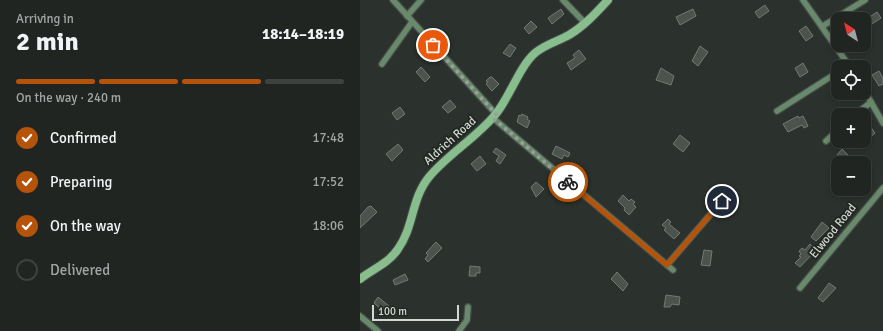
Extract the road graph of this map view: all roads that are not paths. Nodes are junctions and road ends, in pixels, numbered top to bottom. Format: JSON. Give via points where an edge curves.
{"nodes":[{"id":1,"x":393,"y":0,"type":"edge"},
{"id":2,"x":421,"y":0,"type":"edge"},
{"id":3,"x":563,"y":0,"type":"edge"},
{"id":4,"x":608,"y":0,"type":"edge"},
{"id":5,"x":803,"y":0,"type":"edge"},
{"id":6,"x":865,"y":0,"type":"edge"},
{"id":7,"x":407,"y":16,"type":"junction"},
{"id":8,"x":412,"y":22,"type":"junction"},
{"id":9,"x":585,"y":23,"type":"junction"},
{"id":10,"x":823,"y":26,"type":"junction"},
{"id":11,"x":844,"y":60,"type":"edge"},
{"id":12,"x":382,"y":64,"type":"dead end"},
{"id":13,"x":831,"y":76,"type":"edge"},
{"id":14,"x":871,"y":102,"type":"joint"},
{"id":15,"x":864,"y":108,"type":"edge"},
{"id":16,"x":777,"y":111,"type":"dead end"},
{"id":17,"x":494,"y":116,"type":"junction"},
{"id":18,"x":883,"y":123,"type":"edge"},
{"id":19,"x":831,"y":136,"type":"edge"},
{"id":20,"x":826,"y":141,"type":"dead end"},
{"id":21,"x":883,"y":188,"type":"edge"},
{"id":22,"x":722,"y":201,"type":"dead end"},
{"id":23,"x":667,"y":265,"type":"junction"},
{"id":24,"x":672,"y":270,"type":"dead end"},
{"id":25,"x":360,"y":279,"type":"edge"},
{"id":26,"x":800,"y":288,"type":"dead end"},
{"id":27,"x":468,"y":307,"type":"dead end"},
{"id":28,"x":360,"y":316,"type":"edge"},
{"id":29,"x":378,"y":331,"type":"edge"},
{"id":30,"x":459,"y":331,"type":"edge"}],
"edges":[{"from":1,"to":7,"type":"street"},
{"from":2,"to":7,"type":"street"},
{"from":3,"to":9,"type":"street"},
{"from":4,"to":9,"type":"street","name":"Aldrich Road"},
{"from":5,"to":10,"type":"street"},
{"from":6,"to":10,"type":"street"},
{"from":7,"to":8,"type":"street"},
{"from":8,"to":12,"type":"street"},
{"from":8,"to":17,"type":"street"},
{"from":9,"to":17,"type":"street","name":"Aldrich Road","via":[[532,56]]},
{"from":10,"to":11,"type":"street"},
{"from":13,"to":16,"type":"street"},
{"from":14,"to":15,"type":"street"},
{"from":14,"to":18,"type":"street"},
{"from":17,"to":23,"type":"street"},
{"from":17,"to":25,"type":"street","name":"Aldrich Road","via":[[428,178],[418,194],[408,232],[399,249],[388,260]]},
{"from":19,"to":20,"type":"street"},
{"from":21,"to":26,"type":"street","name":"Elwood Road"},
{"from":22,"to":23,"type":"street"},
{"from":23,"to":24,"type":"street"},
{"from":27,"to":30,"type":"street","via":[[467,319]]},
{"from":28,"to":29,"type":"street"}]}
